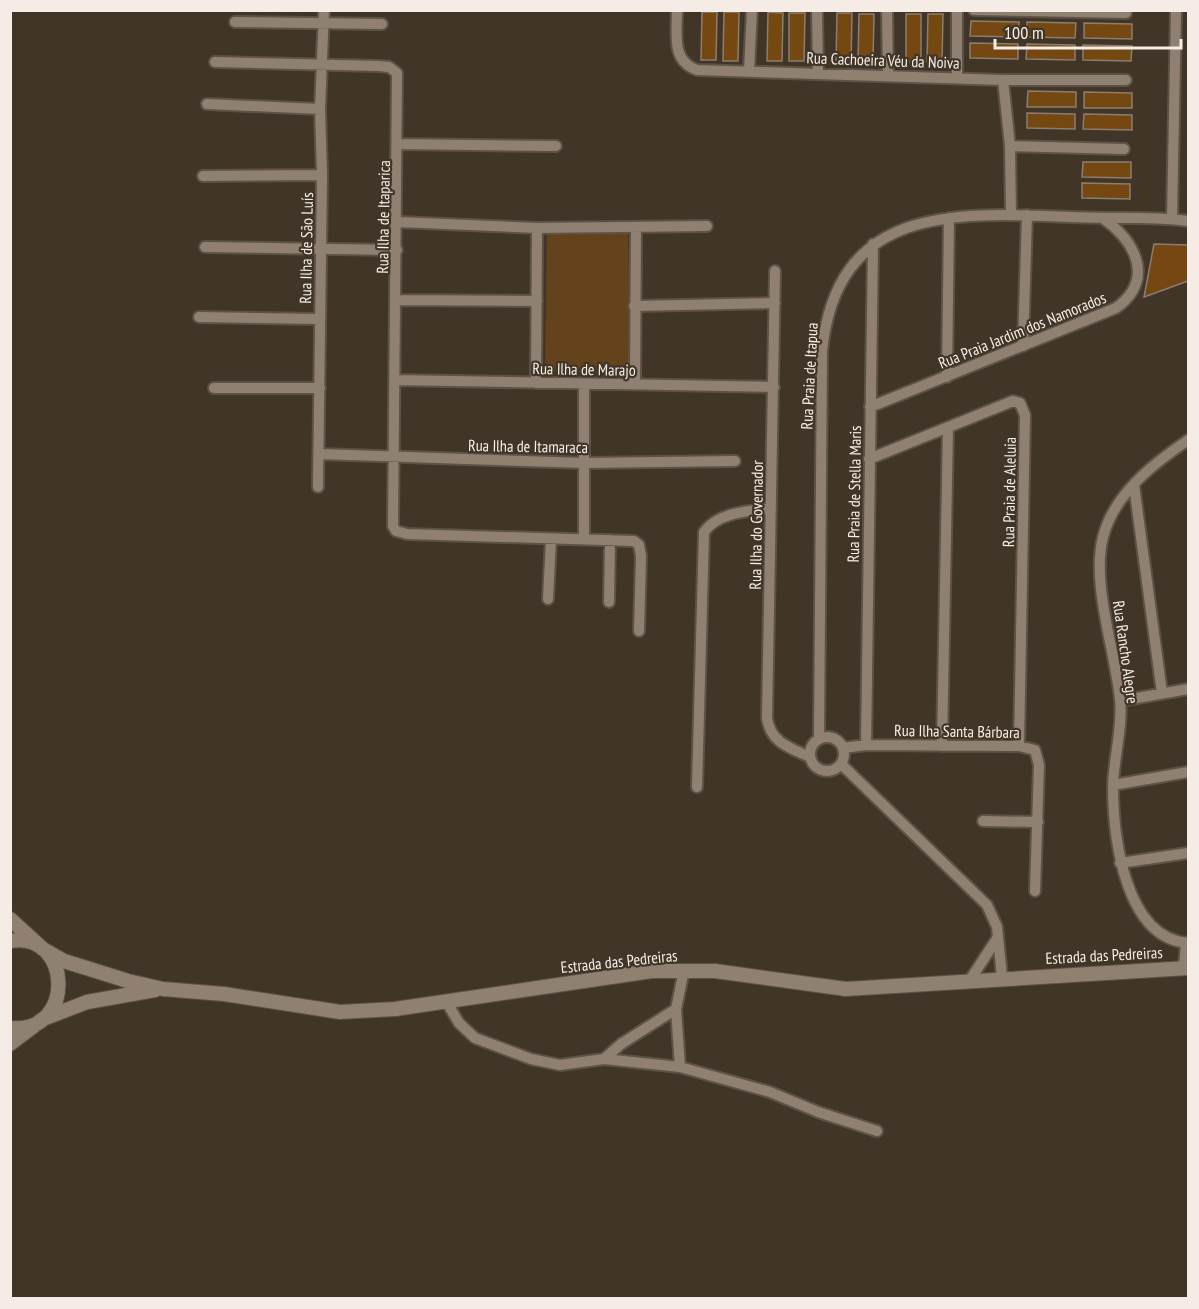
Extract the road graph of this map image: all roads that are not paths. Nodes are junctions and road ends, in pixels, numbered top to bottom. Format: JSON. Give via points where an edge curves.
{"nodes":[{"id":1,"x":324,"y":10,"type":"edge"},
{"id":2,"x":677,"y":10,"type":"edge"},
{"id":3,"x":752,"y":10,"type":"edge"},
{"id":4,"x":817,"y":10,"type":"edge"},
{"id":5,"x":887,"y":10,"type":"edge"},
{"id":6,"x":957,"y":10,"type":"edge"},
{"id":7,"x":974,"y":10,"type":"edge"},
{"id":8,"x":1176,"y":10,"type":"edge"},
{"id":9,"x":1126,"y":13,"type":"dead end"},
{"id":10,"x":235,"y":22,"type":"dead end"},
{"id":11,"x":324,"y":22,"type":"junction"},
{"id":12,"x":382,"y":24,"type":"dead end"},
{"id":13,"x":215,"y":62,"type":"dead end"},
{"id":14,"x":322,"y":66,"type":"junction"},
{"id":15,"x":749,"y":71,"type":"junction"},
{"id":16,"x":818,"y":73,"type":"junction"},
{"id":17,"x":888,"y":75,"type":"junction"},
{"id":18,"x":957,"y":77,"type":"junction"},
{"id":19,"x":1003,"y":80,"type":"junction"},
{"id":20,"x":1126,"y":80,"type":"dead end"},
{"id":21,"x":207,"y":104,"type":"dead end"},
{"id":22,"x":320,"y":109,"type":"junction"},
{"id":23,"x":398,"y":144,"type":"junction"},
{"id":24,"x":556,"y":146,"type":"dead end"},
{"id":25,"x":1010,"y":146,"type":"junction"},
{"id":26,"x":1124,"y":149,"type":"dead end"},
{"id":27,"x":322,"y":175,"type":"junction"},
{"id":28,"x":203,"y":176,"type":"dead end"},
{"id":29,"x":1011,"y":215,"type":"junction"},
{"id":30,"x":1027,"y":215,"type":"junction"},
{"id":31,"x":950,"y":218,"type":"junction"},
{"id":32,"x":1104,"y":219,"type":"junction"},
{"id":33,"x":1172,"y":219,"type":"junction"},
{"id":34,"x":1188,"y":221,"type":"edge"},
{"id":35,"x":398,"y":222,"type":"junction"},
{"id":36,"x":707,"y":226,"type":"dead end"},
{"id":37,"x":537,"y":228,"type":"junction"},
{"id":38,"x":636,"y":228,"type":"junction"},
{"id":39,"x":873,"y":244,"type":"junction"},
{"id":40,"x":206,"y":247,"type":"dead end"},
{"id":41,"x":321,"y":248,"type":"junction"},
{"id":42,"x":398,"y":250,"type":"junction"},
{"id":43,"x":775,"y":271,"type":"dead end"},
{"id":44,"x":397,"y":300,"type":"junction"},
{"id":45,"x":537,"y":301,"type":"junction"},
{"id":46,"x":774,"y":303,"type":"junction"},
{"id":47,"x":634,"y":306,"type":"junction"},
{"id":48,"x":199,"y":316,"type":"dead end"},
{"id":49,"x":320,"y":319,"type":"junction"},
{"id":50,"x":1023,"y":346,"type":"junction"},
{"id":51,"x":947,"y":377,"type":"junction"},
{"id":52,"x":395,"y":381,"type":"junction"},
{"id":53,"x":536,"y":383,"type":"junction"},
{"id":54,"x":635,"y":384,"type":"junction"},
{"id":55,"x":584,"y":386,"type":"junction"},
{"id":56,"x":774,"y":387,"type":"junction"},
{"id":57,"x":214,"y":388,"type":"dead end"},
{"id":58,"x":320,"y":388,"type":"junction"},
{"id":59,"x":870,"y":407,"type":"junction"},
{"id":60,"x":948,"y":427,"type":"junction"},
{"id":61,"x":1188,"y":440,"type":"edge"},
{"id":62,"x":320,"y":454,"type":"junction"},
{"id":63,"x":392,"y":458,"type":"junction"},
{"id":64,"x":869,"y":459,"type":"junction"},
{"id":65,"x":735,"y":461,"type":"dead end"},
{"id":66,"x":584,"y":463,"type":"junction"},
{"id":67,"x":1134,"y":485,"type":"junction"},
{"id":68,"x":318,"y":487,"type":"dead end"},
{"id":69,"x":771,"y":508,"type":"junction"},
{"id":70,"x":551,"y":538,"type":"junction"},
{"id":71,"x":584,"y":538,"type":"junction"},
{"id":72,"x":610,"y":540,"type":"junction"},
{"id":73,"x":548,"y":599,"type":"dead end"},
{"id":74,"x":609,"y":602,"type":"dead end"},
{"id":75,"x":639,"y":631,"type":"dead end"},
{"id":76,"x":1188,"y":689,"type":"edge"},
{"id":77,"x":1162,"y":693,"type":"junction"},
{"id":78,"x":1120,"y":701,"type":"junction"},
{"id":79,"x":819,"y":738,"type":"junction"},
{"id":80,"x":866,"y":745,"type":"junction"},
{"id":81,"x":942,"y":746,"type":"junction"},
{"id":82,"x":1019,"y":746,"type":"junction"},
{"id":83,"x":843,"y":747,"type":"junction"},
{"id":84,"x":810,"y":757,"type":"junction"},
{"id":85,"x":841,"y":764,"type":"junction"},
{"id":86,"x":1188,"y":772,"type":"edge"},
{"id":87,"x":1113,"y":785,"type":"junction"},
{"id":88,"x":696,"y":787,"type":"dead end"},
{"id":89,"x":983,"y":821,"type":"dead end"},
{"id":90,"x":1038,"y":822,"type":"junction"},
{"id":91,"x":1188,"y":853,"type":"edge"},
{"id":92,"x":1120,"y":863,"type":"junction"},
{"id":93,"x":1035,"y":891,"type":"dead end"},
{"id":94,"x":10,"y":919,"type":"edge"},
{"id":95,"x":998,"y":937,"type":"junction"},
{"id":96,"x":10,"y":941,"type":"edge"},
{"id":97,"x":1187,"y":943,"type":"edge"},
{"id":98,"x":43,"y":949,"type":"junction"},
{"id":99,"x":1186,"y":968,"type":"edge"},
{"id":100,"x":684,"y":970,"type":"junction"},
{"id":101,"x":1002,"y":977,"type":"junction"},
{"id":102,"x":969,"y":980,"type":"junction"},
{"id":103,"x":163,"y":988,"type":"junction"},
{"id":104,"x":446,"y":1001,"type":"junction"},
{"id":105,"x":676,"y":1010,"type":"junction"},
{"id":106,"x":43,"y":1019,"type":"junction"},
{"id":107,"x":10,"y":1028,"type":"edge"},
{"id":108,"x":10,"y":1044,"type":"edge"},
{"id":109,"x":604,"y":1059,"type":"junction"},
{"id":110,"x":680,"y":1067,"type":"junction"},
{"id":111,"x":876,"y":1131,"type":"dead end"}],
"edges":[{"from":1,"to":11,"type":"street","name":"Rua Ilha de São Luís"},
{"from":2,"to":15,"type":"street","name":"Rua Cachoeira Véu da Noiva","via":[[677,45],[684,64],[698,70]]},
{"from":3,"to":15,"type":"street"},
{"from":4,"to":16,"type":"street"},
{"from":5,"to":17,"type":"street"},
{"from":6,"to":18,"type":"street"},
{"from":7,"to":9,"type":"street"},
{"from":8,"to":33,"type":"street"},
{"from":10,"to":11,"type":"street"},
{"from":11,"to":12,"type":"street"},
{"from":11,"to":14,"type":"street","name":"Rua Ilha de São Luís"},
{"from":13,"to":14,"type":"street","name":"Rua Ilha de Itaparica"},
{"from":14,"to":22,"type":"street","name":"Rua Ilha de São Luís"},
{"from":14,"to":23,"type":"street","name":"Rua Ilha de Itaparica","via":[[379,66],[396,71]]},
{"from":15,"to":16,"type":"street","name":"Rua Cachoeira Véu da Noiva"},
{"from":16,"to":17,"type":"street","name":"Rua Cachoeira Véu da Noiva"},
{"from":17,"to":18,"type":"street","name":"Rua Cachoeira Véu da Noiva"},
{"from":18,"to":19,"type":"street","name":"Rua Cachoeira Véu da Noiva"},
{"from":19,"to":20,"type":"street","name":"Rua Cachoeira Véu da Noiva"},
{"from":19,"to":25,"type":"street"},
{"from":21,"to":22,"type":"street"},
{"from":22,"to":27,"type":"street","name":"Rua Ilha de São Luís"},
{"from":23,"to":24,"type":"street"},
{"from":23,"to":35,"type":"street","name":"Rua Ilha de Itaparica"},
{"from":25,"to":26,"type":"street"},
{"from":25,"to":29,"type":"street"},
{"from":27,"to":28,"type":"street"},
{"from":27,"to":41,"type":"street","name":"Rua Ilha de São Luís"},
{"from":29,"to":30,"type":"street","name":"Rua Praia de Itapua"},
{"from":29,"to":31,"type":"street","name":"Rua Praia de Itapua"},
{"from":30,"to":32,"type":"street","name":"Rua Praia de Itapua"},
{"from":30,"to":50,"type":"street"},
{"from":31,"to":39,"type":"street","name":"Rua Praia de Itapua","via":[[900,230]]},
{"from":31,"to":51,"type":"street"},
{"from":32,"to":33,"type":"street","name":"Rua Praia de Itapua"},
{"from":32,"to":50,"type":"street","name":"Rua Praia Jardim dos Namorados","via":[[1125,237],[1138,262],[1129,296],[1116,308]]},
{"from":33,"to":34,"type":"street","name":"Rua Praia de Itapua"},
{"from":35,"to":37,"type":"street"},
{"from":35,"to":42,"type":"street","name":"Rua Ilha de Itaparica"},
{"from":36,"to":38,"type":"street"},
{"from":37,"to":38,"type":"street"},
{"from":37,"to":45,"type":"street"},
{"from":38,"to":47,"type":"street"},
{"from":39,"to":59,"type":"street","name":"Rua Praia de Stella Maris"},
{"from":39,"to":79,"type":"street","name":"Rua Praia de Itapua","via":[[848,269],[829,309],[824,332]]},
{"from":40,"to":41,"type":"street"},
{"from":41,"to":42,"type":"street"},
{"from":41,"to":49,"type":"street","name":"Rua Ilha de São Luís"},
{"from":42,"to":44,"type":"street","name":"Rua Ilha de Itaparica"},
{"from":43,"to":46,"type":"street","name":"Rua Ilha do Governador"},
{"from":44,"to":45,"type":"street"},
{"from":44,"to":52,"type":"street","name":"Rua Ilha de Itaparica"},
{"from":45,"to":53,"type":"street"},
{"from":46,"to":47,"type":"street"},
{"from":46,"to":56,"type":"street","name":"Rua Ilha do Governador"},
{"from":47,"to":54,"type":"street"},
{"from":48,"to":49,"type":"street"},
{"from":49,"to":58,"type":"street","name":"Rua Ilha de São Luís"},
{"from":50,"to":51,"type":"street","name":"Rua Praia Jardim dos Namorados"},
{"from":51,"to":59,"type":"street","name":"Rua Praia Jardim dos Namorados"},
{"from":52,"to":53,"type":"street","name":"Rua Ilha de Marajo"},
{"from":52,"to":63,"type":"street","name":"Rua Ilha de Itaparica"},
{"from":53,"to":55,"type":"street","name":"Rua Ilha de Marajo"},
{"from":54,"to":55,"type":"street","name":"Rua Ilha de Marajo"},
{"from":54,"to":56,"type":"street","name":"Rua Ilha de Marajo"},
{"from":55,"to":66,"type":"street"},
{"from":56,"to":69,"type":"street","name":"Rua Ilha do Governador"},
{"from":57,"to":58,"type":"street"},
{"from":58,"to":62,"type":"street","name":"Rua Ilha de São Luís"},
{"from":59,"to":64,"type":"street","name":"Rua Praia de Stella Maris"},
{"from":60,"to":64,"type":"street","name":"Rua Praia de Aleluia"},
{"from":60,"to":81,"type":"street"},
{"from":60,"to":82,"type":"street","name":"Rua Praia de Aleluia","via":[[1012,401],[1020,403],[1024,410]]},
{"from":61,"to":67,"type":"street","name":"Rua Rancho Alegre"},
{"from":62,"to":63,"type":"street","name":"Rua Ilha de Itamaraca"},
{"from":62,"to":68,"type":"street","name":"Rua Ilha de São Luís"},
{"from":63,"to":66,"type":"street","name":"Rua Ilha de Itamaraca"},
{"from":63,"to":70,"type":"street","name":"Rua Ilha de Itaparica","via":[[392,523],[396,531]]},
{"from":64,"to":80,"type":"street","name":"Rua Praia de Stella Maris"},
{"from":65,"to":66,"type":"street","name":"Rua Ilha de Itamaraca"},
{"from":66,"to":71,"type":"street"},
{"from":67,"to":77,"type":"street"},
{"from":67,"to":78,"type":"street","name":"Rua Rancho Alegre","via":[[1108,519],[1098,564]]},
{"from":69,"to":84,"type":"street","name":"Rua Ilha do Governador","via":[[768,725],[781,743]]},
{"from":69,"to":88,"type":"street","via":[[729,515],[704,532]]},
{"from":70,"to":71,"type":"street"},
{"from":70,"to":73,"type":"street"},
{"from":71,"to":72,"type":"street"},
{"from":72,"to":74,"type":"street"},
{"from":72,"to":75,"type":"street","via":[[634,541],[640,549]]},
{"from":76,"to":77,"type":"street"},
{"from":77,"to":78,"type":"street"},
{"from":78,"to":87,"type":"street","name":"Rua Rancho Alegre"},
{"from":79,"to":83,"type":"street","via":[[831,736]]},
{"from":79,"to":84,"type":"street","via":[[811,746]]},
{"from":80,"to":81,"type":"street","name":"Rua Ilha Santa Bárbara"},
{"from":80,"to":83,"type":"street","name":"Rua Ilha Santa Bárbara"},
{"from":81,"to":82,"type":"street","name":"Rua Ilha Santa Bárbara"},
{"from":82,"to":90,"type":"street","name":"Rua Ilha Santa Bárbara","via":[[1033,748],[1038,754]]},
{"from":83,"to":85,"type":"street"},
{"from":84,"to":85,"type":"street","via":[[815,767],[825,771]]},
{"from":85,"to":95,"type":"street","via":[[987,905]]},
{"from":86,"to":87,"type":"street"},
{"from":87,"to":92,"type":"street","name":"Rua Rancho Alegre"},
{"from":89,"to":90,"type":"street"},
{"from":90,"to":93,"type":"street","name":"Rua Ilha Santa Bárbara"},
{"from":91,"to":92,"type":"street"},
{"from":92,"to":97,"type":"street","name":"Rua Rancho Alegre","via":[[1145,921],[1161,933]]},
{"from":94,"to":98,"type":"street"},
{"from":95,"to":101,"type":"street"},
{"from":95,"to":102,"type":"street"},
{"from":96,"to":98,"type":"street"},
{"from":97,"to":99,"type":"street"},
{"from":98,"to":103,"type":"street","name":"Estrada das Pedreiras","via":[[63,961]]},
{"from":98,"to":106,"type":"street","via":[[58,971],[60,984],[55,1003]]},
{"from":99,"to":101,"type":"street","name":"Estrada das Pedreiras"},
{"from":100,"to":102,"type":"street","name":"Estrada das Pedreiras","via":[[846,989]]},
{"from":100,"to":104,"type":"street","name":"Estrada das Pedreiras","via":[[634,973]]},
{"from":100,"to":105,"type":"street"},
{"from":101,"to":102,"type":"street","name":"Estrada das Pedreiras"},
{"from":103,"to":104,"type":"street","name":"Estrada das Pedreiras","via":[[340,1012]]},
{"from":103,"to":106,"type":"street","name":"Estrada das Pedreiras","via":[[87,1002]]},
{"from":104,"to":109,"type":"street","via":[[459,1023],[475,1038],[511,1052],[560,1065]]},
{"from":105,"to":109,"type":"street"},
{"from":105,"to":110,"type":"street"},
{"from":106,"to":107,"type":"street","via":[[31,1026]]},
{"from":106,"to":108,"type":"street"},
{"from":109,"to":110,"type":"street"},
{"from":110,"to":111,"type":"street","via":[[770,1092]]}]}
